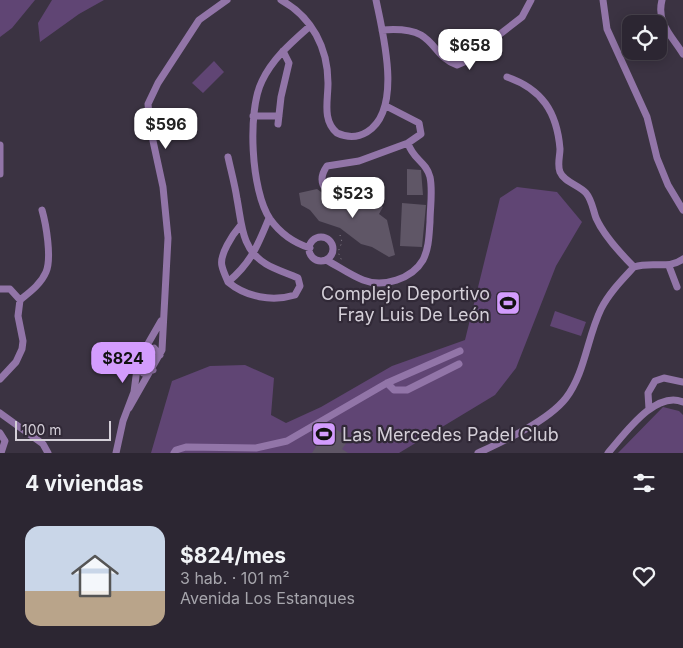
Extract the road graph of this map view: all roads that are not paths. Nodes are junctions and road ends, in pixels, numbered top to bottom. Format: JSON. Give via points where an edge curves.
{"nodes":[{"id":1,"x":227,"y":0,"type":"edge"},
{"id":2,"x":281,"y":0,"type":"edge"},
{"id":3,"x":376,"y":0,"type":"edge"},
{"id":4,"x":532,"y":0,"type":"edge"},
{"id":5,"x":603,"y":0,"type":"edge"},
{"id":6,"x":662,"y":0,"type":"edge"},
{"id":7,"x":310,"y":26,"type":"junction"},
{"id":8,"x":382,"y":30,"type":"junction"},
{"id":9,"x":283,"y":51,"type":"junction"},
{"id":10,"x":683,"y":54,"type":"edge"},
{"id":11,"x":507,"y":77,"type":"dead end"},
{"id":12,"x":386,"y":106,"type":"junction"},
{"id":13,"x":253,"y":116,"type":"junction"},
{"id":14,"x":408,"y":143,"type":"junction"},
{"id":15,"x":0,"y":145,"type":"edge"},
{"id":16,"x":228,"y":157,"type":"dead end"},
{"id":17,"x":0,"y":171,"type":"edge"},
{"id":18,"x":338,"y":198,"type":"dead end"},
{"id":19,"x":42,"y":210,"type":"dead end"},
{"id":20,"x":683,"y":210,"type":"edge"},
{"id":21,"x":269,"y":218,"type":"junction"},
{"id":22,"x":240,"y":226,"type":"junction"},
{"id":23,"x":310,"y":248,"type":"junction"},
{"id":24,"x":254,"y":254,"type":"junction"},
{"id":25,"x":683,"y":258,"type":"edge"},
{"id":26,"x":326,"y":260,"type":"junction"},
{"id":27,"x":669,"y":266,"type":"junction"},
{"id":28,"x":634,"y":267,"type":"junction"},
{"id":29,"x":228,"y":282,"type":"junction"},
{"id":30,"x":677,"y":287,"type":"dead end"},
{"id":31,"x":0,"y":288,"type":"edge"},
{"id":32,"x":20,"y":300,"type":"junction"},
{"id":33,"x":163,"y":316,"type":"junction"},
{"id":34,"x":460,"y":351,"type":"dead end"},
{"id":35,"x":141,"y":354,"type":"junction"},
{"id":36,"x":160,"y":356,"type":"junction"},
{"id":37,"x":458,"y":364,"type":"dead end"},
{"id":38,"x":136,"y":366,"type":"junction"},
{"id":39,"x":153,"y":370,"type":"junction"},
{"id":40,"x":0,"y":379,"type":"edge"},
{"id":41,"x":683,"y":382,"type":"edge"},
{"id":42,"x":387,"y":383,"type":"junction"},
{"id":43,"x":683,"y":402,"type":"edge"},
{"id":44,"x":129,"y":408,"type":"junction"},
{"id":45,"x":648,"y":409,"type":"junction"},
{"id":46,"x":0,"y":413,"type":"edge"},
{"id":47,"x":0,"y":434,"type":"edge"},
{"id":48,"x":186,"y":447,"type":"junction"},
{"id":49,"x":1,"y":453,"type":"edge"},
{"id":50,"x":48,"y":453,"type":"edge"},
{"id":51,"x":116,"y":453,"type":"edge"},
{"id":52,"x":174,"y":453,"type":"edge"},
{"id":53,"x":205,"y":453,"type":"edge"},
{"id":54,"x":478,"y":453,"type":"edge"},
{"id":55,"x":608,"y":453,"type":"edge"}],
"edges":[{"from":1,"to":33,"type":"street","via":[[199,20],[148,104],[163,187],[168,238]]},
{"from":2,"to":7,"type":"street"},
{"from":3,"to":8,"type":"street"},
{"from":4,"to":8,"type":"street","via":[[522,17],[457,64],[441,57],[420,35]]},
{"from":5,"to":20,"type":"street","via":[[606,29],[647,116],[657,158],[668,185]]},
{"from":6,"to":10,"type":"street","via":[[659,13]]},
{"from":7,"to":9,"type":"street"},
{"from":7,"to":12,"type":"street","via":[[324,49],[328,81],[326,110],[333,130],[353,137],[366,132],[378,122]]},
{"from":8,"to":12,"type":"street","via":[[387,74]]},
{"from":9,"to":13,"type":"street","via":[[262,81]]},
{"from":9,"to":13,"type":"street","via":[[289,63],[279,120]]},
{"from":11,"to":28,"type":"street","via":[[524,82],[543,99],[556,127],[560,172],[587,194],[604,230]]},
{"from":12,"to":14,"type":"street","via":[[419,124],[421,134]]},
{"from":13,"to":21,"type":"street","via":[[257,174]]},
{"from":14,"to":18,"type":"street","via":[[358,161],[327,166],[323,172],[323,187]]},
{"from":14,"to":26,"type":"street","via":[[411,153],[426,167],[432,185],[429,240],[416,269],[397,280],[381,283],[363,280]]},
{"from":15,"to":17,"type":"street"},
{"from":16,"to":22,"type":"street"},
{"from":19,"to":32,"type":"street","via":[[47,227],[47,270],[38,286]]},
{"from":21,"to":23,"type":"street","via":[[297,244]]},
{"from":21,"to":24,"type":"street"},
{"from":22,"to":24,"type":"street"},
{"from":22,"to":29,"type":"street","via":[[222,258],[221,265]]},
{"from":23,"to":26,"type":"street","via":[[316,259]]},
{"from":23,"to":26,"type":"street","via":[[316,238],[328,239],[333,249]]},
{"from":24,"to":29,"type":"street"},
{"from":24,"to":29,"type":"street","via":[[264,264],[298,278],[300,286],[295,295],[282,299],[258,296],[238,290]]},
{"from":25,"to":27,"type":"street"},
{"from":27,"to":28,"type":"street","via":[[648,263]]},
{"from":27,"to":30,"type":"street"},
{"from":28,"to":54,"type":"street","via":[[601,309],[579,374],[565,399],[532,424]]},
{"from":31,"to":32,"type":"street","via":[[10,289]]},
{"from":32,"to":40,"type":"street","via":[[18,316],[22,349],[16,362]]},
{"from":33,"to":35,"type":"street"},
{"from":33,"to":36,"type":"street"},
{"from":34,"to":42,"type":"street"},
{"from":35,"to":36,"type":"street","via":[[154,348]]},
{"from":35,"to":38,"type":"street"},
{"from":36,"to":39,"type":"street"},
{"from":37,"to":42,"type":"street","via":[[407,390],[394,390]]},
{"from":38,"to":39,"type":"street","via":[[143,373]]},
{"from":38,"to":44,"type":"street"},
{"from":39,"to":44,"type":"street"},
{"from":41,"to":45,"type":"street","via":[[664,378],[656,380],[648,393]]},
{"from":42,"to":48,"type":"street","via":[[287,441],[256,448]]},
{"from":43,"to":45,"type":"street","via":[[672,399]]},
{"from":44,"to":51,"type":"street"},
{"from":45,"to":55,"type":"street"},
{"from":46,"to":50,"type":"street","via":[[42,444]]},
{"from":47,"to":49,"type":"street","via":[[6,441]]},
{"from":48,"to":52,"type":"street"},
{"from":48,"to":53,"type":"street"}]}
